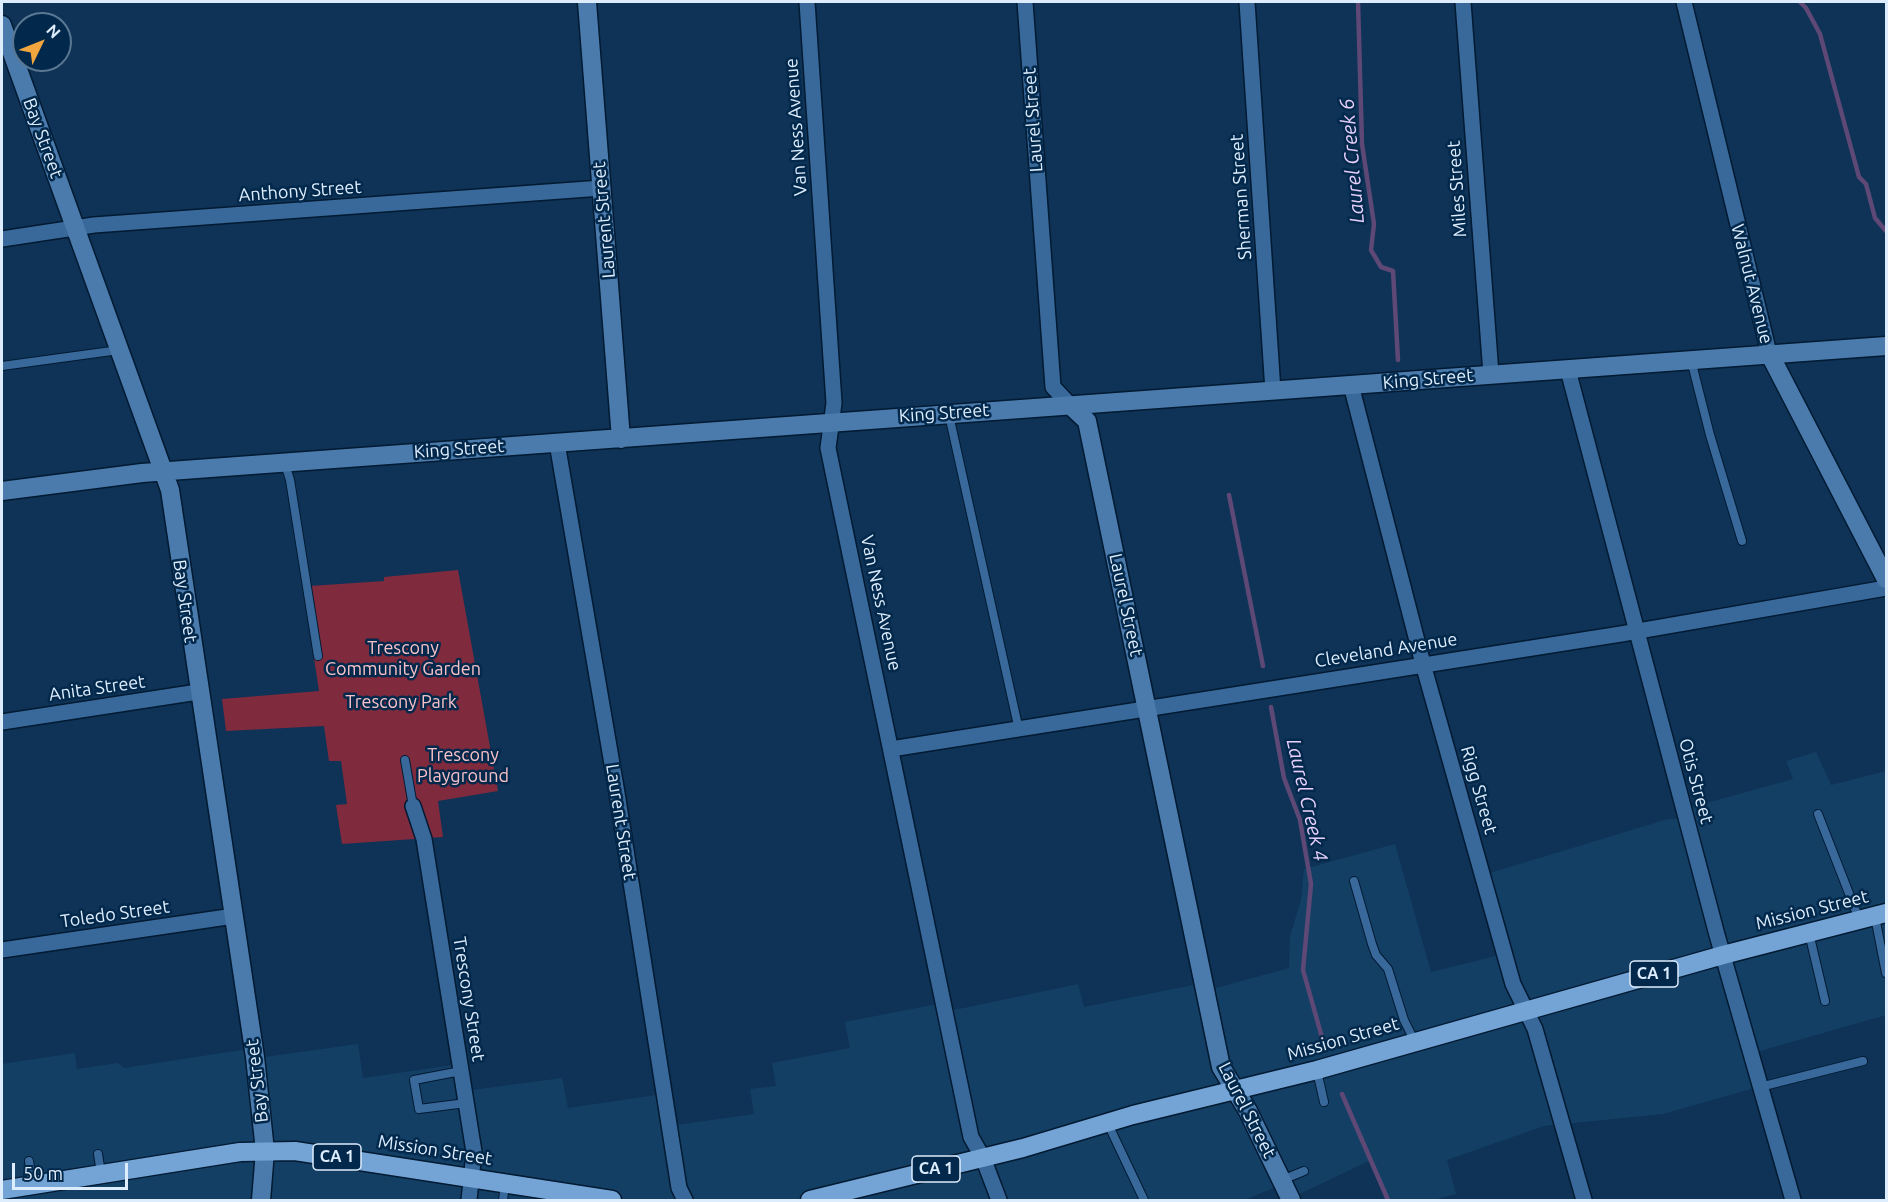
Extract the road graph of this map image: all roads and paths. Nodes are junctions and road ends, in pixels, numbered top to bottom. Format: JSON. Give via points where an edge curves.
{"nodes":[{"id":1,"x":587,"y":2,"type":"edge"},
{"id":2,"x":807,"y":2,"type":"edge"},
{"id":3,"x":1025,"y":2,"type":"edge"},
{"id":4,"x":1248,"y":2,"type":"edge"},
{"id":5,"x":1463,"y":2,"type":"edge"},
{"id":6,"x":1684,"y":2,"type":"edge"},
{"id":7,"x":2,"y":25,"type":"edge"},
{"id":8,"x":602,"y":188,"type":"junction"},
{"id":9,"x":77,"y":228,"type":"junction"},
{"id":10,"x":2,"y":239,"type":"edge"},
{"id":11,"x":1887,"y":346,"type":"edge"},
{"id":12,"x":119,"y":350,"type":"junction"},
{"id":13,"x":1769,"y":353,"type":"junction"},
{"id":14,"x":1691,"y":360,"type":"junction"},
{"id":15,"x":2,"y":366,"type":"edge"},
{"id":16,"x":1568,"y":370,"type":"junction"},
{"id":17,"x":1491,"y":374,"type":"junction"},
{"id":18,"x":1351,"y":385,"type":"junction"},
{"id":19,"x":1273,"y":391,"type":"junction"},
{"id":20,"x":1071,"y":406,"type":"junction"},
{"id":21,"x":949,"y":413,"type":"junction"},
{"id":22,"x":831,"y":422,"type":"junction"},
{"id":23,"x":621,"y":439,"type":"junction"},
{"id":24,"x":557,"y":443,"type":"junction"},
{"id":25,"x":285,"y":464,"type":"junction"},
{"id":26,"x":164,"y":472,"type":"junction"},
{"id":27,"x":2,"y":491,"type":"edge"},
{"id":28,"x":1742,"y":541,"type":"dead end"},
{"id":29,"x":1887,"y":579,"type":"edge"},
{"id":30,"x":1887,"y":588,"type":"edge"},
{"id":31,"x":1635,"y":632,"type":"junction"},
{"id":32,"x":318,"y":656,"type":"dead end"},
{"id":33,"x":1423,"y":664,"type":"junction"},
{"id":34,"x":198,"y":692,"type":"junction"},
{"id":35,"x":1147,"y":707,"type":"junction"},
{"id":36,"x":2,"y":722,"type":"edge"},
{"id":37,"x":1019,"y":730,"type":"junction"},
{"id":38,"x":891,"y":748,"type":"junction"},
{"id":39,"x":405,"y":760,"type":"dead end"},
{"id":40,"x":413,"y":806,"type":"joint"},
{"id":41,"x":1818,"y":814,"type":"dead end"},
{"id":42,"x":1354,"y":881,"type":"dead end"},
{"id":43,"x":234,"y":916,"type":"junction"},
{"id":44,"x":1873,"y":916,"type":"edge"},
{"id":45,"x":1809,"y":933,"type":"junction"},
{"id":46,"x":2,"y":950,"type":"edge"},
{"id":47,"x":1723,"y":955,"type":"junction"},
{"id":48,"x":1887,"y":973,"type":"edge"},
{"id":49,"x":1825,"y":1001,"type":"dead end"},
{"id":50,"x":1526,"y":1009,"type":"junction"},
{"id":51,"x":1414,"y":1040,"type":"junction"},
{"id":52,"x":1863,"y":1061,"type":"dead end"},
{"id":53,"x":1317,"y":1070,"type":"junction"},
{"id":54,"x":461,"y":1071,"type":"junction"},
{"id":55,"x":1760,"y":1087,"type":"junction"},
{"id":56,"x":1236,"y":1090,"type":"junction"},
{"id":57,"x":1324,"y":1102,"type":"dead end"},
{"id":58,"x":466,"y":1103,"type":"junction"},
{"id":59,"x":1107,"y":1122,"type":"junction"},
{"id":60,"x":265,"y":1151,"type":"junction"},
{"id":61,"x":98,"y":1154,"type":"dead end"},
{"id":62,"x":983,"y":1158,"type":"junction"},
{"id":63,"x":29,"y":1161,"type":"dead end"},
{"id":64,"x":1304,"y":1171,"type":"dead end"},
{"id":65,"x":101,"y":1174,"type":"junction"},
{"id":66,"x":471,"y":1176,"type":"junction"},
{"id":67,"x":1282,"y":1180,"type":"junction"},
{"id":68,"x":33,"y":1185,"type":"junction"},
{"id":69,"x":2,"y":1190,"type":"edge"},
{"id":70,"x":504,"y":1191,"type":"edge"},
{"id":71,"x":576,"y":1198,"type":"edge"},
{"id":72,"x":261,"y":1200,"type":"edge"},
{"id":73,"x":469,"y":1200,"type":"edge"},
{"id":74,"x":612,"y":1200,"type":"edge"},
{"id":75,"x":685,"y":1200,"type":"edge"},
{"id":76,"x":810,"y":1200,"type":"edge"},
{"id":77,"x":999,"y":1200,"type":"edge"},
{"id":78,"x":1144,"y":1200,"type":"edge"},
{"id":79,"x":1291,"y":1200,"type":"edge"},
{"id":80,"x":1584,"y":1200,"type":"edge"},
{"id":81,"x":1793,"y":1200,"type":"edge"}],
"edges":[{"from":1,"to":8,"type":"street","name":"Laurent Street"},
{"from":2,"to":22,"type":"street","name":"Van Ness Avenue","via":[[834,404]]},
{"from":3,"to":20,"type":"street","name":"Laurel Street","via":[[1053,387]]},
{"from":4,"to":19,"type":"street","name":"Sherman Street"},
{"from":5,"to":17,"type":"street","name":"Miles Street"},
{"from":6,"to":13,"type":"street","name":"Walnut Avenue"},
{"from":7,"to":9,"type":"street","name":"Bay Street"},
{"from":8,"to":9,"type":"street","name":"Anthony Street"},
{"from":8,"to":23,"type":"street","name":"Laurent Street"},
{"from":9,"to":10,"type":"street","name":"Anthony Street"},
{"from":9,"to":12,"type":"street","name":"Bay Street"},
{"from":11,"to":13,"type":"street","name":"King Street"},
{"from":12,"to":15,"type":"lane"},
{"from":12,"to":26,"type":"street","name":"Bay Street"},
{"from":13,"to":14,"type":"street","name":"King Street"},
{"from":13,"to":29,"type":"street","name":"Walnut Avenue"},
{"from":14,"to":16,"type":"street","name":"King Street"},
{"from":14,"to":28,"type":"lane"},
{"from":16,"to":17,"type":"street","name":"King Street"},
{"from":16,"to":31,"type":"street","name":"Otis Street"},
{"from":17,"to":18,"type":"street","name":"King Street"},
{"from":18,"to":19,"type":"street","name":"King Street"},
{"from":18,"to":33,"type":"street","name":"Rigg Street"},
{"from":19,"to":20,"type":"street","name":"King Street"},
{"from":20,"to":21,"type":"street","name":"King Street"},
{"from":20,"to":35,"type":"street","name":"Laurel Street","via":[[1087,422]]},
{"from":21,"to":22,"type":"street","name":"King Street"},
{"from":21,"to":37,"type":"lane"},
{"from":22,"to":23,"type":"street","name":"King Street"},
{"from":22,"to":38,"type":"street","name":"Van Ness Avenue","via":[[828,448]]},
{"from":23,"to":24,"type":"street","name":"King Street"},
{"from":24,"to":25,"type":"street","name":"King Street"},
{"from":24,"to":75,"type":"street","name":"Laurent Street","via":[[679,1188]]},
{"from":25,"to":26,"type":"street","name":"King Street"},
{"from":25,"to":32,"type":"lane"},
{"from":26,"to":27,"type":"street","name":"King Street"},
{"from":26,"to":34,"type":"street","name":"Bay Street","via":[[170,490]]},
{"from":30,"to":31,"type":"street","name":"Cleveland Avenue"},
{"from":31,"to":33,"type":"street","name":"Cleveland Avenue"},
{"from":31,"to":47,"type":"street","name":"Otis Street"},
{"from":33,"to":35,"type":"street","name":"Cleveland Avenue"},
{"from":33,"to":50,"type":"street","name":"Rigg Street","via":[[1515,990]]},
{"from":34,"to":36,"type":"street","name":"Anita Street"},
{"from":34,"to":43,"type":"street","name":"Bay Street"},
{"from":35,"to":37,"type":"street","name":"Cleveland Avenue"},
{"from":35,"to":56,"type":"street","name":"Laurel Street","via":[[1221,1066]]},
{"from":37,"to":38,"type":"street","name":"Cleveland Avenue"},
{"from":38,"to":62,"type":"street","name":"Van Ness Avenue","via":[[971,1137]]},
{"from":39,"to":40,"type":"lane"},
{"from":40,"to":54,"type":"street","name":"Trescony Street","via":[[424,839]]},
{"from":41,"to":44,"type":"lane"},
{"from":42,"to":51,"type":"lane","via":[[1372,944],[1393,980]]},
{"from":43,"to":46,"type":"street","name":"Toledo Street"},
{"from":43,"to":60,"type":"street","name":"Bay Street"},
{"from":44,"to":45,"type":"highway","name":"Mission Street","number":"CA 1"},
{"from":44,"to":48,"type":"lane"},
{"from":45,"to":47,"type":"highway","name":"Mission Street","number":"CA 1"},
{"from":45,"to":49,"type":"lane"},
{"from":47,"to":50,"type":"highway","name":"Mission Street","number":"CA 1"},
{"from":47,"to":55,"type":"street","name":"Otis Street"},
{"from":50,"to":51,"type":"highway","name":"Mission Street","number":"CA 1"},
{"from":50,"to":80,"type":"street","name":"Rigg Street"},
{"from":51,"to":53,"type":"highway","name":"Mission Street","number":"CA 1"},
{"from":52,"to":55,"type":"lane"},
{"from":53,"to":56,"type":"highway","name":"Mission Street","number":"CA 1"},
{"from":53,"to":57,"type":"lane"},
{"from":54,"to":58,"type":"street","name":"Trescony Street"},
{"from":54,"to":58,"type":"lane","via":[[414,1080],[419,1109]]},
{"from":55,"to":81,"type":"street","name":"Otis Street"},
{"from":56,"to":59,"type":"highway","name":"Mission Street","number":"CA 1"},
{"from":56,"to":67,"type":"street","name":"Laurel Street"},
{"from":58,"to":66,"type":"street","name":"Trescony Street","via":[[474,1152]]},
{"from":59,"to":62,"type":"highway","name":"Mission Street","number":"CA 1"},
{"from":59,"to":78,"type":"lane"},
{"from":60,"to":65,"type":"highway","name":"Mission Street","number":"CA 1"},
{"from":60,"to":66,"type":"highway","name":"Mission Street","number":"CA 1","via":[[295,1151]]},
{"from":60,"to":72,"type":"street","name":"Bay Street"},
{"from":61,"to":65,"type":"lane"},
{"from":62,"to":76,"type":"highway","name":"Mission Street","number":"CA 1"},
{"from":62,"to":77,"type":"street","name":"Van Ness Avenue"},
{"from":63,"to":68,"type":"lane"},
{"from":64,"to":67,"type":"lane"},
{"from":65,"to":68,"type":"highway","name":"Mission Street","number":"CA 1"},
{"from":66,"to":70,"type":"highway","name":"Mission Street","number":"CA 1"},
{"from":66,"to":73,"type":"street","name":"Trescony Street"},
{"from":67,"to":79,"type":"street","name":"Laurel Street"},
{"from":68,"to":69,"type":"highway","name":"Mission Street","number":"CA 1"},
{"from":70,"to":71,"type":"highway","name":"Mission Street","number":"CA 1"},
{"from":71,"to":74,"type":"highway","name":"Mission Street","number":"CA 1"}]}
